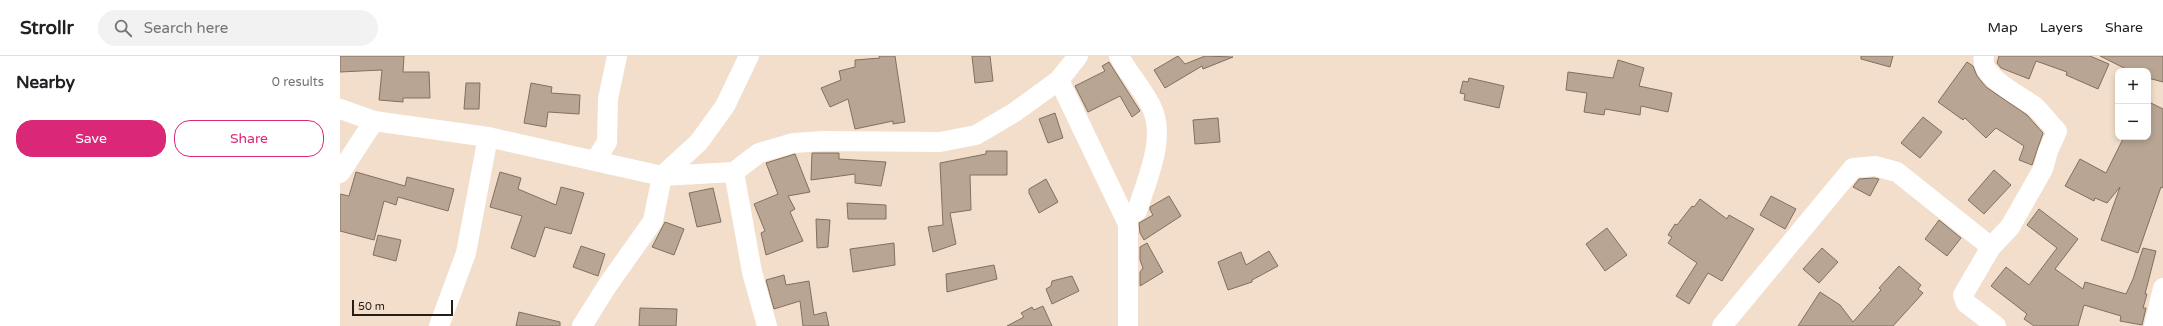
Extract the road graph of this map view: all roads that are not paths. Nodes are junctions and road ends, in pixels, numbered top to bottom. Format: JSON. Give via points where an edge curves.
{"nodes":[{"id":1,"x":617,"y":56,"type":"edge"},
{"id":2,"x":750,"y":56,"type":"edge"},
{"id":3,"x":1078,"y":56,"type":"edge"},
{"id":4,"x":1119,"y":56,"type":"edge"},
{"id":5,"x":1984,"y":56,"type":"edge"},
{"id":6,"x":1059,"y":80,"type":"junction"},
{"id":7,"x":340,"y":109,"type":"edge"},
{"id":8,"x":374,"y":121,"type":"junction"},
{"id":9,"x":488,"y":137,"type":"junction"},
{"id":10,"x":595,"y":161,"type":"junction"},
{"id":11,"x":734,"y":172,"type":"junction"},
{"id":12,"x":340,"y":173,"type":"edge"},
{"id":13,"x":662,"y":176,"type":"junction"},
{"id":14,"x":1128,"y":224,"type":"junction"},
{"id":15,"x":1991,"y":247,"type":"junction"},
{"id":16,"x":2163,"y":288,"type":"edge"},
{"id":17,"x":597,"y":317,"type":"edge"},
{"id":18,"x":439,"y":326,"type":"edge"},
{"id":19,"x":582,"y":326,"type":"edge"},
{"id":20,"x":767,"y":326,"type":"edge"},
{"id":21,"x":1128,"y":326,"type":"edge"},
{"id":22,"x":1722,"y":326,"type":"edge"},
{"id":23,"x":1996,"y":326,"type":"edge"},
{"id":24,"x":2154,"y":326,"type":"edge"}],
"edges":[{"from":1,"to":10,"type":"street","via":[[608,99],[606,142]]},
{"from":2,"to":13,"type":"street","via":[[725,106],[699,142]]},
{"from":3,"to":6,"type":"street"},
{"from":4,"to":14,"type":"street","via":[[1151,106],[1156,122],[1156,148],[1137,210],[1127,217]]},
{"from":5,"to":15,"type":"street","via":[[1987,71],[1998,82],[2035,107],[2057,131],[2043,169],[2010,227]]},
{"from":6,"to":11,"type":"street","via":[[1016,112],[976,135],[940,142],[793,143],[759,153]]},
{"from":6,"to":14,"type":"street"},
{"from":7,"to":8,"type":"street"},
{"from":8,"to":9,"type":"street"},
{"from":8,"to":12,"type":"street"},
{"from":9,"to":10,"type":"street"},
{"from":9,"to":18,"type":"street","via":[[466,253]]},
{"from":10,"to":13,"type":"street"},
{"from":11,"to":13,"type":"street"},
{"from":11,"to":20,"type":"street","via":[[752,272]]},
{"from":13,"to":17,"type":"street","via":[[653,221]]},
{"from":14,"to":21,"type":"street"},
{"from":15,"to":22,"type":"street","via":[[1897,172],[1864,165],[1853,168]]},
{"from":15,"to":23,"type":"street","via":[[1962,295],[1966,303]]},
{"from":16,"to":24,"type":"street"},
{"from":17,"to":19,"type":"street"}]}
